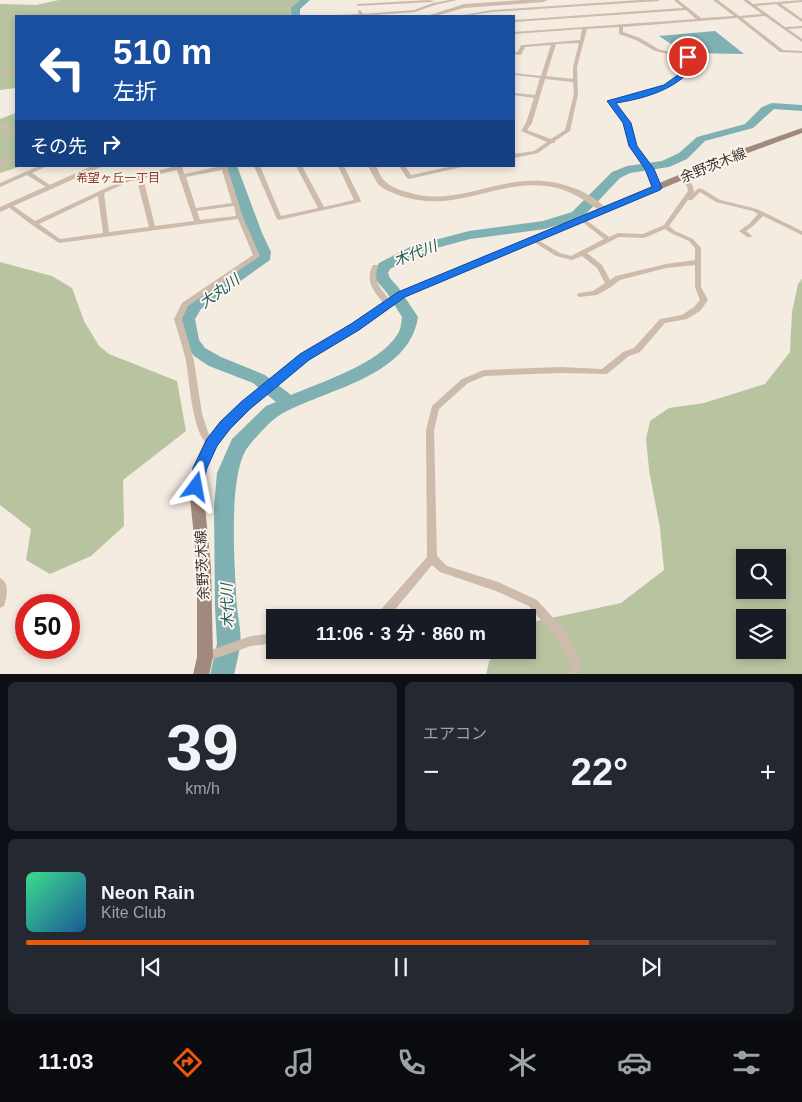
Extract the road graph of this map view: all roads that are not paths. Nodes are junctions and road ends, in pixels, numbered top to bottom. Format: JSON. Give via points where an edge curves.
{"nodes":[{"id":1,"x":361,"y":0,"type":"edge"},
{"id":2,"x":454,"y":0,"type":"edge"},
{"id":3,"x":544,"y":0,"type":"edge"},
{"id":4,"x":658,"y":0,"type":"edge"},
{"id":5,"x":676,"y":0,"type":"edge"},
{"id":6,"x":715,"y":0,"type":"edge"},
{"id":7,"x":745,"y":0,"type":"edge"},
{"id":8,"x":432,"y":2,"type":"edge"},
{"id":9,"x":774,"y":2,"type":"edge"},
{"id":10,"x":802,"y":2,"type":"edge"},
{"id":11,"x":358,"y":5,"type":"junction"},
{"id":12,"x":752,"y":5,"type":"junction"},
{"id":13,"x":566,"y":6,"type":"junction"},
{"id":14,"x":687,"y":9,"type":"junction"},
{"id":15,"x":362,"y":15,"type":"joint"},
{"id":16,"x":432,"y":15,"type":"edge"},
{"id":17,"x":465,"y":15,"type":"edge"},
{"id":18,"x":766,"y":15,"type":"junction"},
{"id":19,"x":575,"y":17,"type":"junction"},
{"id":20,"x":738,"y":17,"type":"junction"},
{"id":21,"x":700,"y":20,"type":"junction"},
{"id":22,"x":802,"y":21,"type":"edge"},
{"id":23,"x":515,"y":22,"type":"edge"},
{"id":24,"x":515,"y":23,"type":"edge"},
{"id":25,"x":621,"y":26,"type":"junction"},
{"id":26,"x":802,"y":27,"type":"edge"},
{"id":27,"x":585,"y":28,"type":"junction"},
{"id":28,"x":784,"y":28,"type":"junction"},
{"id":29,"x":521,"y":32,"type":"junction"},
{"id":30,"x":515,"y":33,"type":"edge"},
{"id":31,"x":582,"y":41,"type":"junction"},
{"id":32,"x":802,"y":42,"type":"edge"},
{"id":33,"x":554,"y":43,"type":"junction"},
{"id":34,"x":802,"y":52,"type":"edge"},
{"id":35,"x":515,"y":53,"type":"edge"},
{"id":36,"x":15,"y":69,"type":"edge"},
{"id":37,"x":0,"y":74,"type":"edge"},
{"id":38,"x":515,"y":74,"type":"edge"},
{"id":39,"x":543,"y":77,"type":"junction"},
{"id":40,"x":575,"y":81,"type":"junction"},
{"id":41,"x":515,"y":94,"type":"edge"},
{"id":42,"x":537,"y":97,"type":"junction"},
{"id":43,"x":0,"y":125,"type":"edge"},
{"id":44,"x":802,"y":130,"type":"edge"},
{"id":45,"x":15,"y":133,"type":"edge"},
{"id":46,"x":553,"y":142,"type":"junction"},
{"id":47,"x":515,"y":156,"type":"edge"},
{"id":48,"x":15,"y":157,"type":"edge"},
{"id":49,"x":0,"y":164,"type":"edge"},
{"id":50,"x":42,"y":167,"type":"edge"},
{"id":51,"x":97,"y":167,"type":"edge"},
{"id":52,"x":179,"y":167,"type":"edge"},
{"id":53,"x":224,"y":167,"type":"edge"},
{"id":54,"x":257,"y":167,"type":"edge"},
{"id":55,"x":300,"y":167,"type":"edge"},
{"id":56,"x":341,"y":167,"type":"edge"},
{"id":57,"x":373,"y":167,"type":"edge"},
{"id":58,"x":403,"y":167,"type":"edge"},
{"id":59,"x":443,"y":168,"type":"edge"},
{"id":60,"x":28,"y":173,"type":"junction"},
{"id":61,"x":139,"y":176,"type":"junction"},
{"id":62,"x":182,"y":176,"type":"junction"},
{"id":63,"x":680,"y":178,"type":"junction"},
{"id":64,"x":0,"y":185,"type":"edge"},
{"id":65,"x":52,"y":188,"type":"junction"},
{"id":66,"x":657,"y":188,"type":"junction"},
{"id":67,"x":101,"y":192,"type":"junction"},
{"id":68,"x":685,"y":201,"type":"junction"},
{"id":69,"x":236,"y":204,"type":"junction"},
{"id":70,"x":10,"y":206,"type":"junction"},
{"id":71,"x":322,"y":209,"type":"junction"},
{"id":72,"x":602,"y":209,"type":"junction"},
{"id":73,"x":0,"y":210,"type":"edge"},
{"id":74,"x":193,"y":210,"type":"junction"},
{"id":75,"x":762,"y":214,"type":"junction"},
{"id":76,"x":240,"y":217,"type":"junction"},
{"id":77,"x":582,"y":219,"type":"junction"},
{"id":78,"x":198,"y":223,"type":"junction"},
{"id":79,"x":34,"y":224,"type":"junction"},
{"id":80,"x":666,"y":226,"type":"junction"},
{"id":81,"x":153,"y":229,"type":"junction"},
{"id":82,"x":802,"y":233,"type":"edge"},
{"id":83,"x":106,"y":235,"type":"junction"},
{"id":84,"x":748,"y":236,"type":"dead end"},
{"id":85,"x":608,"y":239,"type":"junction"},
{"id":86,"x":534,"y":240,"type":"junction"},
{"id":87,"x":582,"y":253,"type":"junction"},
{"id":88,"x":698,"y":262,"type":"junction"},
{"id":89,"x":374,"y":267,"type":"dead end"},
{"id":90,"x":610,"y":285,"type":"junction"},
{"id":91,"x":581,"y":295,"type":"dead end"},
{"id":92,"x":394,"y":299,"type":"junction"},
{"id":93,"x":211,"y":443,"type":"junction"},
{"id":94,"x":432,"y":558,"type":"junction"},
{"id":95,"x":0,"y":582,"type":"edge"},
{"id":96,"x":0,"y":603,"type":"edge"},
{"id":97,"x":389,"y":609,"type":"edge"},
{"id":98,"x":266,"y":639,"type":"edge"},
{"id":99,"x":205,"y":657,"type":"junction"},
{"id":100,"x":201,"y":674,"type":"edge"},
{"id":101,"x":572,"y":674,"type":"edge"}],
"edges":[{"from":1,"to":11,"type":"street"},
{"from":2,"to":8,"type":"street"},
{"from":3,"to":16,"type":"street","via":[[464,6]]},
{"from":4,"to":13,"type":"street"},
{"from":5,"to":14,"type":"street"},
{"from":6,"to":20,"type":"street"},
{"from":7,"to":12,"type":"street"},
{"from":8,"to":11,"type":"street"},
{"from":8,"to":15,"type":"street","via":[[415,11]]},
{"from":9,"to":10,"type":"street"},
{"from":9,"to":12,"type":"street"},
{"from":9,"to":22,"type":"street"},
{"from":11,"to":15,"type":"street"},
{"from":12,"to":18,"type":"street"},
{"from":13,"to":17,"type":"street"},
{"from":13,"to":19,"type":"street"},
{"from":14,"to":19,"type":"street"},
{"from":14,"to":21,"type":"street"},
{"from":18,"to":20,"type":"street"},
{"from":18,"to":28,"type":"street"},
{"from":19,"to":23,"type":"street"},
{"from":19,"to":27,"type":"street"},
{"from":20,"to":21,"type":"street"},
{"from":20,"to":34,"type":"street","via":[[782,51]]},
{"from":21,"to":25,"type":"street"},
{"from":24,"to":29,"type":"street"},
{"from":25,"to":27,"type":"street"},
{"from":25,"to":66,"type":"street","via":[[620,33],[657,50],[688,57],[686,72],[666,87],[611,101],[627,123],[633,146],[650,169]]},
{"from":26,"to":28,"type":"street"},
{"from":27,"to":29,"type":"street"},
{"from":27,"to":31,"type":"street"},
{"from":28,"to":32,"type":"street"},
{"from":29,"to":30,"type":"street"},
{"from":31,"to":33,"type":"street"},
{"from":31,"to":40,"type":"street"},
{"from":33,"to":35,"type":"street","via":[[523,46],[519,54]]},
{"from":33,"to":39,"type":"street"},
{"from":36,"to":37,"type":"street"},
{"from":38,"to":39,"type":"street"},
{"from":39,"to":40,"type":"street"},
{"from":39,"to":42,"type":"street"},
{"from":40,"to":46,"type":"street","via":[[576,94],[567,130]]},
{"from":41,"to":42,"type":"street"},
{"from":42,"to":46,"type":"street","via":[[524,131]]},
{"from":43,"to":45,"type":"street"},
{"from":44,"to":63,"type":"main road","name":"余野茨木線"},
{"from":46,"to":47,"type":"street","via":[[536,152]]},
{"from":48,"to":49,"type":"street"},
{"from":50,"to":60,"type":"street"},
{"from":51,"to":65,"type":"street"},
{"from":52,"to":61,"type":"street"},
{"from":52,"to":62,"type":"street"},
{"from":53,"to":62,"type":"street"},
{"from":53,"to":69,"type":"street"},
{"from":54,"to":71,"type":"street","via":[[279,218]]},
{"from":55,"to":71,"type":"street"},
{"from":56,"to":71,"type":"street","via":[[358,202]]},
{"from":57,"to":72,"type":"street","via":[[381,182],[390,188],[423,199],[452,199],[535,182],[578,192]]},
{"from":58,"to":59,"type":"street","via":[[409,177]]},
{"from":60,"to":64,"type":"street"},
{"from":60,"to":65,"type":"street"},
{"from":61,"to":67,"type":"street"},
{"from":61,"to":81,"type":"street"},
{"from":62,"to":74,"type":"street"},
{"from":63,"to":66,"type":"main road","name":"余野茨木線"},
{"from":63,"to":68,"type":"street","via":[[690,185],[692,191]]},
{"from":65,"to":70,"type":"street"},
{"from":66,"to":72,"type":"main road","name":"余野茨木線"},
{"from":67,"to":79,"type":"street"},
{"from":67,"to":83,"type":"street"},
{"from":68,"to":75,"type":"street","via":[[699,190],[718,201]]},
{"from":68,"to":80,"type":"street"},
{"from":69,"to":74,"type":"street"},
{"from":69,"to":76,"type":"street"},
{"from":70,"to":73,"type":"street"},
{"from":70,"to":79,"type":"street"},
{"from":72,"to":77,"type":"main road","name":"余野茨木線"},
{"from":74,"to":78,"type":"street"},
{"from":75,"to":82,"type":"street"},
{"from":75,"to":84,"type":"street","via":[[742,230]]},
{"from":76,"to":78,"type":"street"},
{"from":76,"to":93,"type":"street","via":[[257,256],[185,305],[178,319],[190,360],[196,412]]},
{"from":77,"to":85,"type":"street"},
{"from":77,"to":86,"type":"main road","name":"余野茨木線"},
{"from":78,"to":81,"type":"street"},
{"from":79,"to":83,"type":"street","via":[[59,241]]},
{"from":80,"to":85,"type":"street","via":[[644,236],[618,235]]},
{"from":80,"to":88,"type":"street","via":[[691,240],[698,248]]},
{"from":81,"to":83,"type":"street"},
{"from":85,"to":87,"type":"street"},
{"from":86,"to":87,"type":"street","via":[[565,258]]},
{"from":86,"to":92,"type":"main road","name":"余野茨木線"},
{"from":87,"to":90,"type":"street","via":[[600,267]]},
{"from":88,"to":90,"type":"street","via":[[618,278]]},
{"from":88,"to":94,"type":"street","via":[[698,287],[704,300],[697,309],[684,318],[663,321],[637,350],[626,354],[604,372],[484,373],[465,381],[435,408],[430,430]]},
{"from":89,"to":92,"type":"street","via":[[373,282]]},
{"from":90,"to":91,"type":"street","via":[[595,293]]},
{"from":92,"to":93,"type":"main road","name":"余野茨木線","via":[[304,357],[225,425]]},
{"from":93,"to":99,"type":"main road","name":"余野茨木線","via":[[196,487],[204,567]]},
{"from":94,"to":97,"type":"street"},
{"from":94,"to":101,"type":"street","via":[[444,569],[533,603],[562,636],[578,666]]},
{"from":95,"to":96,"type":"street"},
{"from":98,"to":99,"type":"street"},
{"from":99,"to":100,"type":"main road","name":"余野茨木線"}]}
